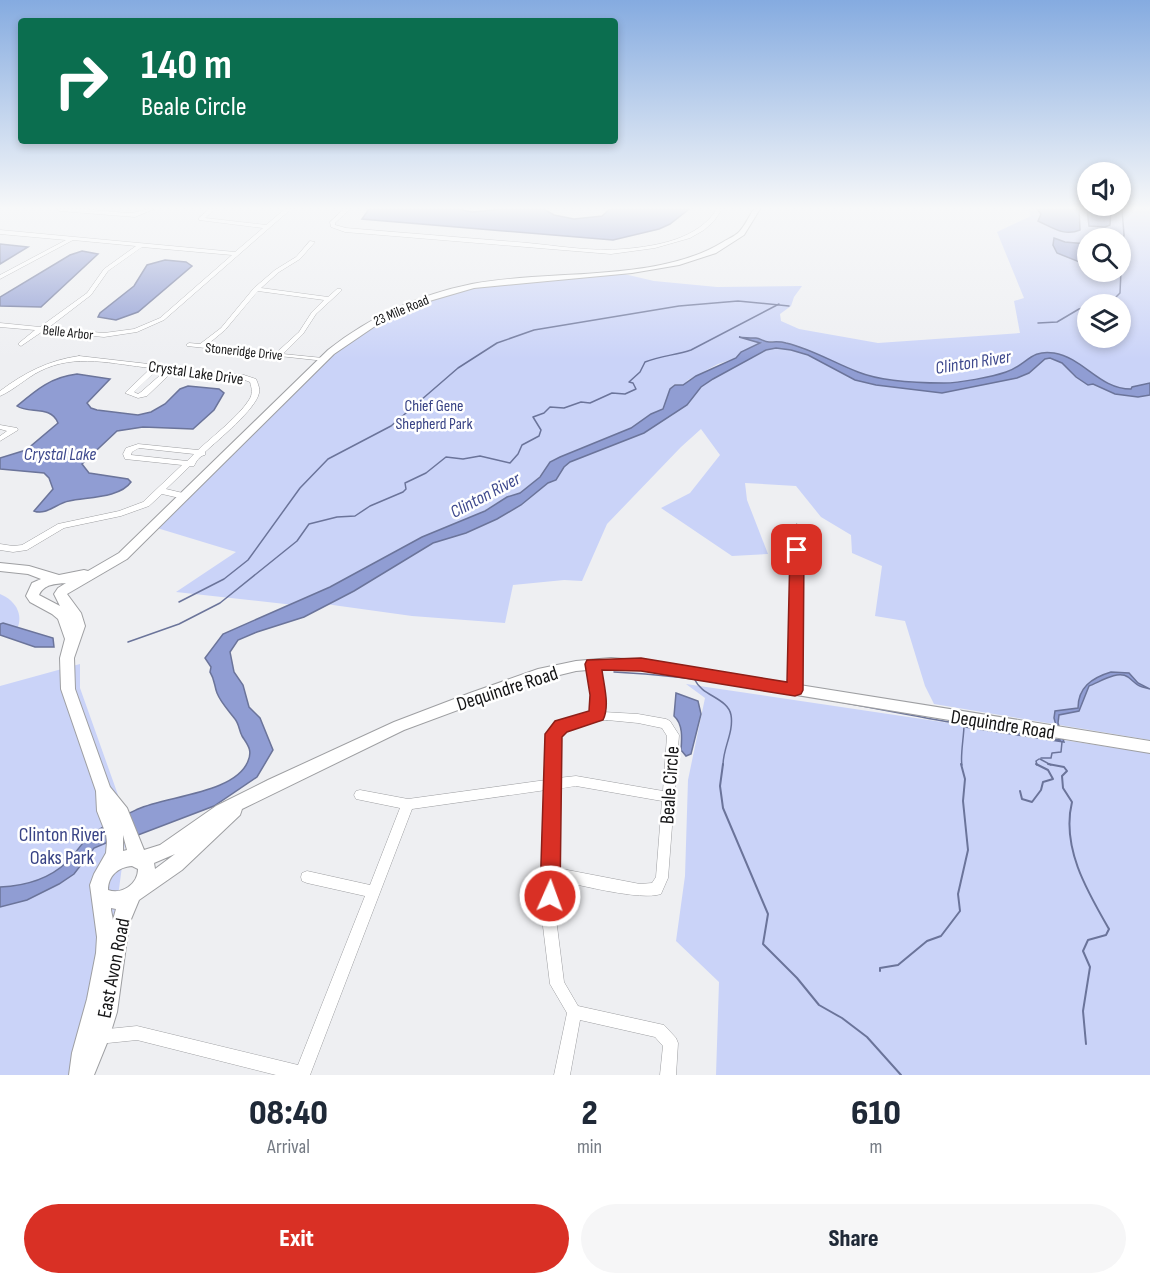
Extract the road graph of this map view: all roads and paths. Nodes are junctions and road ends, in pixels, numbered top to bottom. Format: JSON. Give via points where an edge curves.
{"nodes":[{"id":1,"x":33,"y":259,"type":"edge"},
{"id":2,"x":120,"y":259,"type":"edge"},
{"id":3,"x":231,"y":259,"type":"edge"},
{"id":4,"x":296,"y":259,"type":"edge"},
{"id":5,"x":690,"y":259,"type":"edge"},
{"id":6,"x":0,"y":277,"type":"edge"},
{"id":7,"x":256,"y":289,"type":"junction"},
{"id":8,"x":339,"y":290,"type":"dead end"},
{"id":9,"x":329,"y":299,"type":"junction"},
{"id":10,"x":0,"y":325,"type":"edge"},
{"id":11,"x":42,"y":329,"type":"junction"},
{"id":12,"x":21,"y":344,"type":"dead end"},
{"id":13,"x":189,"y":345,"type":"dead end"},
{"id":14,"x":202,"y":346,"type":"junction"},
{"id":15,"x":279,"y":354,"type":"junction"},
{"id":16,"x":321,"y":362,"type":"junction"},
{"id":17,"x":157,"y":366,"type":"junction"},
{"id":18,"x":172,"y":368,"type":"junction"},
{"id":19,"x":0,"y":394,"type":"edge"},
{"id":20,"x":0,"y":427,"type":"edge"},
{"id":21,"x":0,"y":439,"type":"edge"},
{"id":22,"x":202,"y":453,"type":"junction"},
{"id":23,"x":191,"y":464,"type":"junction"},
{"id":24,"x":160,"y":493,"type":"junction"},
{"id":25,"x":181,"y":499,"type":"junction"},
{"id":26,"x":797,"y":527,"type":"dead end"},
{"id":27,"x":0,"y":547,"type":"edge"},
{"id":28,"x":0,"y":567,"type":"edge"},
{"id":29,"x":0,"y":571,"type":"edge"},
{"id":30,"x":60,"y":586,"type":"junction"},
{"id":31,"x":37,"y":595,"type":"junction"},
{"id":32,"x":72,"y":639,"type":"junction"},
{"id":33,"x":593,"y":664,"type":"junction"},
{"id":34,"x":795,"y":690,"type":"junction"},
{"id":35,"x":597,"y":715,"type":"junction"},
{"id":36,"x":1150,"y":747,"type":"edge"},
{"id":37,"x":552,"y":784,"type":"junction"},
{"id":38,"x":360,"y":795,"type":"dead end"},
{"id":39,"x":668,"y":797,"type":"junction"},
{"id":40,"x":239,"y":804,"type":"junction"},
{"id":41,"x":408,"y":804,"type":"junction"},
{"id":42,"x":125,"y":842,"type":"junction"},
{"id":43,"x":139,"y":859,"type":"junction"},
{"id":44,"x":107,"y":870,"type":"junction"},
{"id":45,"x":551,"y":873,"type":"junction"},
{"id":46,"x":307,"y":877,"type":"dead end"},
{"id":47,"x":374,"y":892,"type":"junction"},
{"id":48,"x":135,"y":893,"type":"junction"},
{"id":49,"x":101,"y":896,"type":"junction"},
{"id":50,"x":574,"y":1012,"type":"junction"},
{"id":51,"x":98,"y":1037,"type":"junction"},
{"id":52,"x":81,"y":1075,"type":"edge"},
{"id":53,"x":302,"y":1075,"type":"edge"},
{"id":54,"x":562,"y":1075,"type":"edge"},
{"id":55,"x":668,"y":1075,"type":"edge"}],
"edges":[{"from":1,"to":6,"type":"street"},
{"from":2,"to":11,"type":"street","via":[[89,294]]},
{"from":3,"to":11,"type":"street","name":"Belle Arbor","via":[[167,315],[135,331],[104,335]]},
{"from":4,"to":7,"type":"street"},
{"from":5,"to":16,"type":"main road","name":"23 Mile Road","via":[[630,272],[516,279],[446,292],[375,319]]},
{"from":7,"to":9,"type":"street"},
{"from":7,"to":14,"type":"street","via":[[223,329]]},
{"from":8,"to":9,"type":"street"},
{"from":9,"to":15,"type":"street"},
{"from":10,"to":11,"type":"street","name":"Belle Arbor"},
{"from":11,"to":12,"type":"street"},
{"from":13,"to":14,"type":"street","name":"Stoneridge Drive"},
{"from":14,"to":15,"type":"street","name":"Stoneridge Drive"},
{"from":15,"to":16,"type":"street","name":"Stoneridge Drive"},
{"from":16,"to":25,"type":"main road","name":"23 Mile Road"},
{"from":17,"to":18,"type":"street","name":"Crystal Lake Drive"},
{"from":17,"to":18,"type":"street","via":[[129,393],[144,394]]},
{"from":17,"to":19,"type":"street","name":"Crystal Lake Drive","via":[[90,358],[62,360],[27,375]]},
{"from":18,"to":22,"type":"street","name":"Crystal Lake Drive","via":[[244,377],[255,385],[255,395],[248,406]]},
{"from":20,"to":21,"type":"street","via":[[14,430]]},
{"from":22,"to":23,"type":"street","name":"Crystal Lake Drive"},
{"from":22,"to":23,"type":"street","via":[[138,446],[127,454]]},
{"from":23,"to":24,"type":"street","name":"Crystal Lake Drive"},
{"from":24,"to":25,"type":"street"},
{"from":24,"to":27,"type":"street","name":"Crystal Lake Drive","via":[[130,511],[61,526],[24,548]]},
{"from":25,"to":30,"type":"main road","name":"23 Mile Road","via":[[115,562]]},
{"from":26,"to":34,"type":"street"},
{"from":28,"to":30,"type":"main road","via":[[37,572]]},
{"from":29,"to":31,"type":"main road","via":[[24,578]]},
{"from":30,"to":31,"type":"main road","via":[[51,600]]},
{"from":30,"to":31,"type":"main road","via":[[41,583]]},
{"from":30,"to":32,"type":"main road","via":[[78,620]]},
{"from":31,"to":32,"type":"main road","via":[[65,618]]},
{"from":32,"to":42,"type":"main road","via":[[66,667],[68,689],[104,791],[102,803],[115,816],[116,836]]},
{"from":33,"to":34,"type":"main road","name":"Dequindre Road","via":[[641,664]]},
{"from":33,"to":35,"type":"street"},
{"from":33,"to":40,"type":"main road","name":"Dequindre Road","via":[[538,675],[399,726]]},
{"from":34,"to":36,"type":"main road","name":"Dequindre Road"},
{"from":35,"to":37,"type":"street","name":"Beale Circle","via":[[561,726],[553,734]]},
{"from":35,"to":39,"type":"street","name":"Beale Circle","via":[[666,724],[673,735]]},
{"from":37,"to":39,"type":"street","via":[[576,781]]},
{"from":37,"to":41,"type":"street"},
{"from":37,"to":45,"type":"street","name":"Beale Circle"},
{"from":38,"to":41,"type":"street"},
{"from":39,"to":45,"type":"street","name":"Beale Circle","via":[[662,878],[656,889],[640,890]]},
{"from":40,"to":43,"type":"main road","name":"Dequindre Road","via":[[222,811],[165,851]]},
{"from":40,"to":48,"type":"main road","name":"Dequindre Road","via":[[176,864]]},
{"from":41,"to":47,"type":"street"},
{"from":42,"to":43,"type":"main road"},
{"from":42,"to":44,"type":"main road"},
{"from":43,"to":44,"type":"main road","via":[[122,860]]},
{"from":43,"to":48,"type":"main road","via":[[146,865],[147,873]]},
{"from":44,"to":49,"type":"main road","via":[[99,884]]},
{"from":45,"to":50,"type":"street","via":[[549,918],[557,984]]},
{"from":46,"to":47,"type":"street"},
{"from":47,"to":53,"type":"street"},
{"from":48,"to":49,"type":"main road","via":[[114,901]]},
{"from":48,"to":51,"type":"main road","name":"East Avon Road","via":[[121,916],[111,992]]},
{"from":49,"to":52,"type":"main road","name":"East Avon Road","via":[[105,953],[79,1063]]},
{"from":50,"to":54,"type":"street"},
{"from":50,"to":55,"type":"street","via":[[659,1030],[671,1043]]},
{"from":51,"to":52,"type":"main road","name":"East Avon Road","via":[[90,1063]]},
{"from":51,"to":53,"type":"street","via":[[137,1033]]}]}
